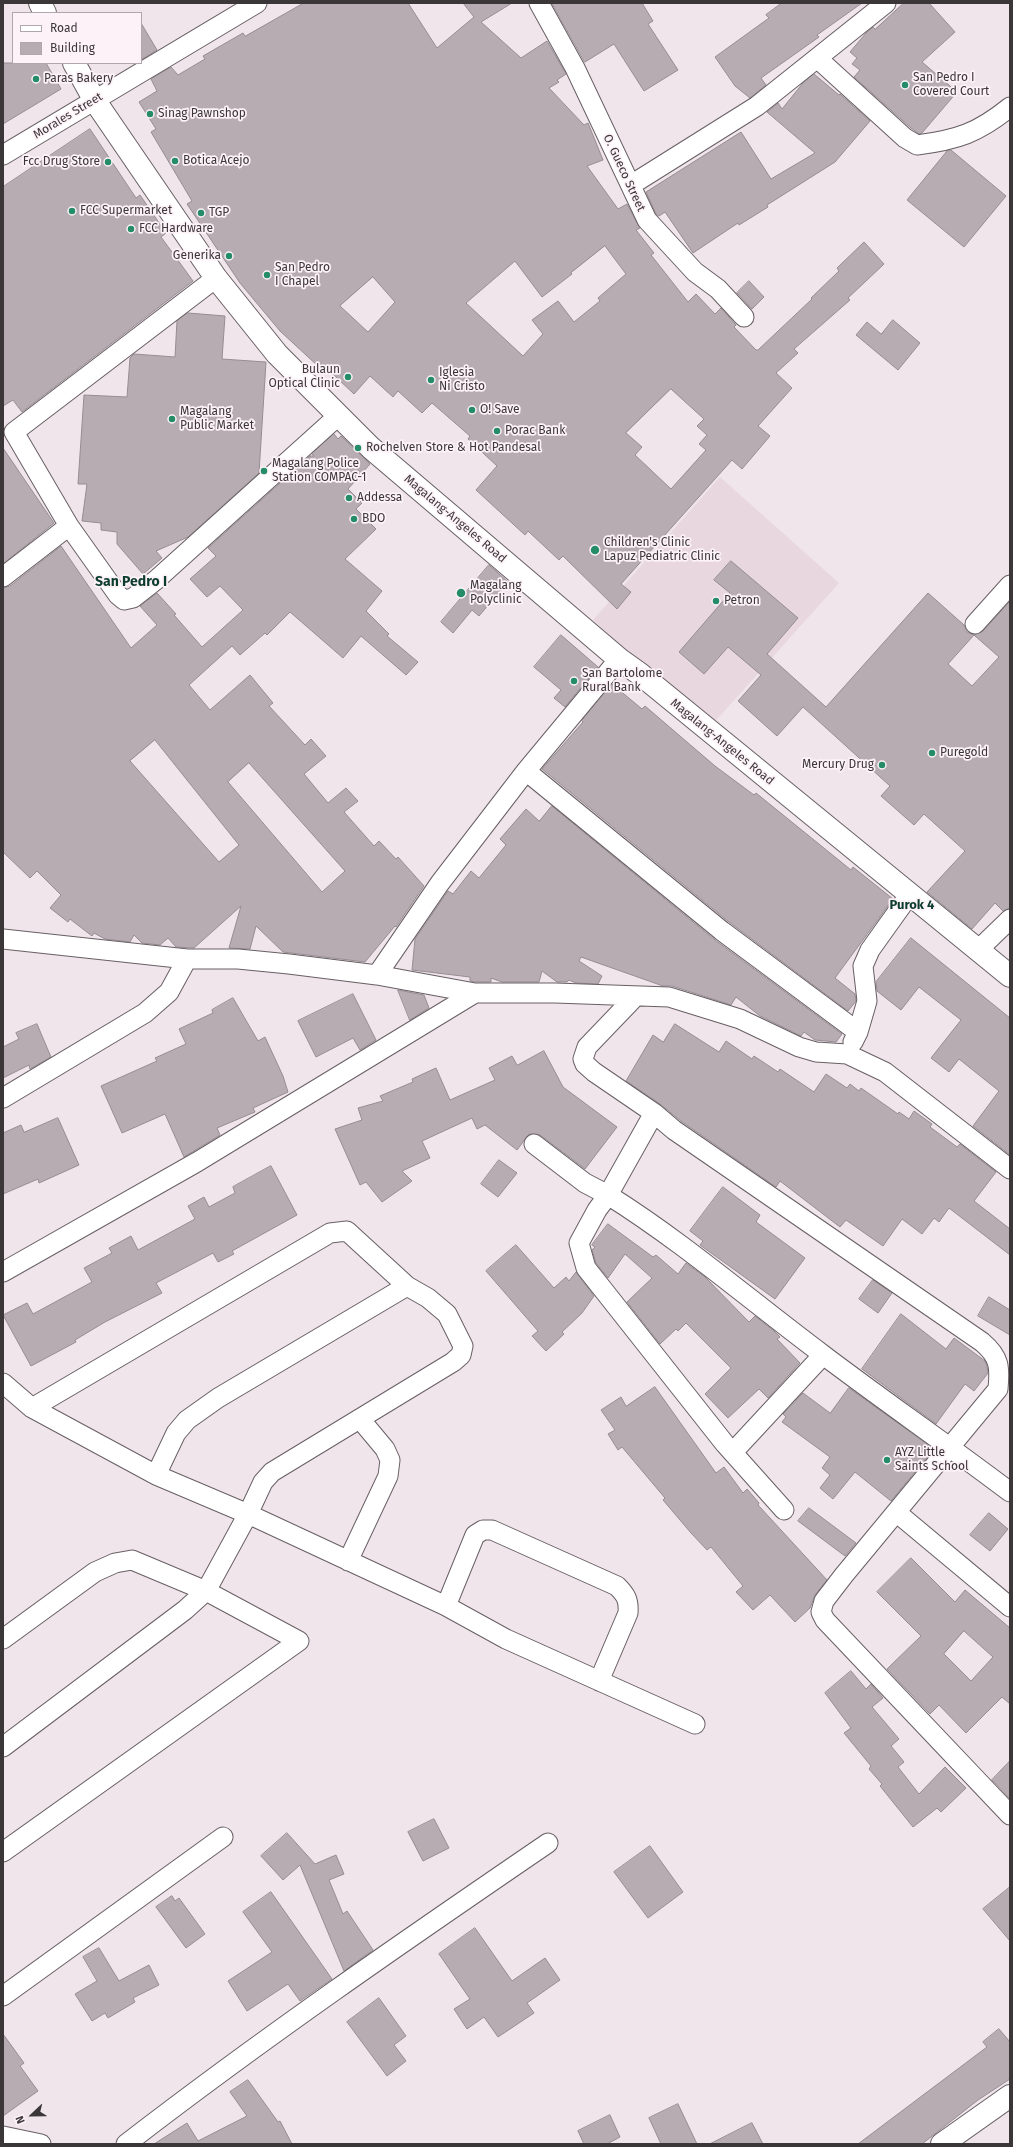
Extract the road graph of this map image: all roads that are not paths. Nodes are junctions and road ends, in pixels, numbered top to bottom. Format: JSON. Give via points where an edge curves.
{"nodes":[{"id":1,"x":40,"y":3,"type":"edge"},
{"id":2,"x":257,"y":3,"type":"edge"},
{"id":3,"x":538,"y":3,"type":"edge"},
{"id":4,"x":886,"y":3,"type":"edge"},
{"id":5,"x":44,"y":12,"type":"edge"},
{"id":6,"x":816,"y":58,"type":"junction"},
{"id":7,"x":75,"y":64,"type":"edge"},
{"id":8,"x":95,"y":101,"type":"junction"},
{"id":9,"x":1010,"y":108,"type":"edge"},
{"id":10,"x":3,"y":155,"type":"edge"},
{"id":11,"x":631,"y":186,"type":"junction"},
{"id":12,"x":216,"y":278,"type":"junction"},
{"id":13,"x":744,"y":317,"type":"dead end"},
{"id":14,"x":338,"y":416,"type":"junction"},
{"id":15,"x":8,"y":431,"type":"edge"},
{"id":16,"x":69,"y":526,"type":"junction"},
{"id":17,"x":3,"y":577,"type":"edge"},
{"id":18,"x":1010,"y":585,"type":"edge"},
{"id":19,"x":975,"y":624,"type":"dead end"},
{"id":20,"x":619,"y":659,"type":"junction"},
{"id":21,"x":526,"y":771,"type":"junction"},
{"id":22,"x":910,"y":894,"type":"junction"},
{"id":23,"x":1010,"y":920,"type":"edge"},
{"id":24,"x":3,"y":939,"type":"edge"},
{"id":25,"x":978,"y":950,"type":"junction"},
{"id":26,"x":187,"y":959,"type":"junction"},
{"id":27,"x":377,"y":975,"type":"junction"},
{"id":28,"x":1010,"y":976,"type":"edge"},
{"id":29,"x":475,"y":993,"type":"junction"},
{"id":30,"x":634,"y":998,"type":"junction"},
{"id":31,"x":858,"y":1032,"type":"junction"},
{"id":32,"x":847,"y":1054,"type":"junction"},
{"id":33,"x":3,"y":1098,"type":"edge"},
{"id":34,"x":654,"y":1113,"type":"junction"},
{"id":35,"x":534,"y":1144,"type":"dead end"},
{"id":36,"x":1010,"y":1169,"type":"edge"},
{"id":37,"x":608,"y":1195,"type":"junction"},
{"id":38,"x":3,"y":1272,"type":"edge"},
{"id":39,"x":407,"y":1286,"type":"junction"},
{"id":40,"x":823,"y":1355,"type":"junction"},
{"id":41,"x":3,"y":1383,"type":"edge"},
{"id":42,"x":32,"y":1408,"type":"junction"},
{"id":43,"x":360,"y":1419,"type":"junction"},
{"id":44,"x":950,"y":1446,"type":"junction"},
{"id":45,"x":733,"y":1452,"type":"junction"},
{"id":46,"x":156,"y":1475,"type":"junction"},
{"id":47,"x":1010,"y":1492,"type":"edge"},
{"id":48,"x":784,"y":1510,"type":"dead end"},
{"id":49,"x":896,"y":1512,"type":"junction"},
{"id":50,"x":248,"y":1514,"type":"junction"},
{"id":51,"x":348,"y":1561,"type":"junction"},
{"id":52,"x":206,"y":1591,"type":"junction"},
{"id":53,"x":446,"y":1606,"type":"junction"},
{"id":54,"x":1010,"y":1607,"type":"edge"},
{"id":55,"x":3,"y":1638,"type":"edge"},
{"id":56,"x":599,"y":1681,"type":"junction"},
{"id":57,"x":695,"y":1724,"type":"dead end"},
{"id":58,"x":3,"y":1747,"type":"edge"},
{"id":59,"x":1010,"y":1815,"type":"edge"},
{"id":60,"x":223,"y":1837,"type":"dead end"},
{"id":61,"x":548,"y":1843,"type":"dead end"},
{"id":62,"x":3,"y":1852,"type":"edge"},
{"id":63,"x":3,"y":1996,"type":"edge"},
{"id":64,"x":1010,"y":2096,"type":"edge"},
{"id":65,"x":3,"y":2136,"type":"edge"},
{"id":66,"x":41,"y":2144,"type":"edge"},
{"id":67,"x":126,"y":2144,"type":"edge"},
{"id":68,"x":942,"y":2144,"type":"edge"}],
"edges":[{"from":1,"to":5,"type":"main road"},
{"from":2,"to":8,"type":"street","name":"Morales Street"},
{"from":3,"to":11,"type":"street","name":"O. Gueco Street","via":[[575,68]]},
{"from":4,"to":6,"type":"street"},
{"from":6,"to":9,"type":"street","via":[[905,138],[917,145],[941,142],[967,134],[987,126]]},
{"from":6,"to":11,"type":"street","via":[[757,106]]},
{"from":7,"to":8,"type":"main road","name":"Magalang-Angeles Road"},
{"from":8,"to":10,"type":"street","name":"Morales Street"},
{"from":8,"to":12,"type":"main road","name":"Magalang-Angeles Road"},
{"from":11,"to":13,"type":"street","name":"O. Gueco Street","via":[[647,220],[695,272],[718,289]]},
{"from":12,"to":14,"type":"main road","name":"Magalang-Angeles Road","via":[[277,354]]},
{"from":12,"to":15,"type":"street"},
{"from":14,"to":16,"type":"street","via":[[133,598],[124,600],[118,595]]},
{"from":14,"to":20,"type":"main road","name":"Magalang-Angeles Road","via":[[371,448]]},
{"from":15,"to":16,"type":"street"},
{"from":16,"to":17,"type":"street"},
{"from":18,"to":19,"type":"street"},
{"from":20,"to":21,"type":"street"},
{"from":20,"to":22,"type":"main road","name":"Magalang-Angeles Road"},
{"from":21,"to":27,"type":"street","via":[[440,883]]},
{"from":21,"to":31,"type":"street","via":[[722,931]]},
{"from":22,"to":25,"type":"main road","name":"Magalang-Angeles Road"},
{"from":22,"to":31,"type":"street","via":[[870,950],[863,966],[867,1001]]},
{"from":23,"to":25,"type":"street"},
{"from":24,"to":26,"type":"street"},
{"from":25,"to":28,"type":"main road","name":"Magalang-Angeles Road"},
{"from":26,"to":27,"type":"street","via":[[238,959]]},
{"from":26,"to":33,"type":"street","via":[[169,992],[145,1013]]},
{"from":27,"to":29,"type":"street"},
{"from":29,"to":30,"type":"street","via":[[555,993]]},
{"from":29,"to":38,"type":"street","via":[[197,1162]]},
{"from":30,"to":32,"type":"street","via":[[669,998],[700,1005],[740,1019],[800,1047],[816,1052]]},
{"from":30,"to":34,"type":"street","via":[[587,1047],[583,1059],[594,1072]]},
{"from":31,"to":32,"type":"street"},
{"from":32,"to":36,"type":"street","via":[[884,1072]]},
{"from":34,"to":37,"type":"street"},
{"from":34,"to":44,"type":"street","via":[[674,1130],[991,1350],[999,1365],[998,1389]]},
{"from":35,"to":37,"type":"street","via":[[585,1182]]},
{"from":37,"to":40,"type":"street","via":[[653,1225]]},
{"from":37,"to":45,"type":"street","via":[[579,1243],[586,1268]]},
{"from":39,"to":42,"type":"street","via":[[347,1231],[330,1233]]},
{"from":39,"to":43,"type":"street","via":[[428,1298],[447,1314],[463,1346],[461,1355]]},
{"from":39,"to":46,"type":"street","via":[[218,1398],[187,1420],[176,1433]]},
{"from":40,"to":44,"type":"street"},
{"from":40,"to":45,"type":"street"},
{"from":41,"to":42,"type":"street"},
{"from":42,"to":46,"type":"street"},
{"from":43,"to":50,"type":"street","via":[[272,1472],[263,1482]]},
{"from":43,"to":51,"type":"street","via":[[385,1449],[390,1460],[388,1476]]},
{"from":44,"to":47,"type":"street"},
{"from":44,"to":49,"type":"street"},
{"from":45,"to":48,"type":"street"},
{"from":46,"to":50,"type":"street"},
{"from":49,"to":54,"type":"street"},
{"from":49,"to":59,"type":"street","via":[[824,1601],[821,1612],[825,1620]]},
{"from":50,"to":51,"type":"street"},
{"from":50,"to":52,"type":"street"},
{"from":51,"to":53,"type":"street"},
{"from":52,"to":55,"type":"street","via":[[132,1560],[115,1563],[95,1572]]},
{"from":52,"to":58,"type":"street","via":[[185,1610]]},
{"from":52,"to":62,"type":"street","via":[[299,1641]]},
{"from":53,"to":56,"type":"street","via":[[506,1638]]},
{"from":53,"to":56,"type":"street","via":[[476,1535],[484,1530],[492,1530],[617,1586],[629,1601],[628,1613]]},
{"from":56,"to":57,"type":"street"},
{"from":60,"to":63,"type":"street"},
{"from":61,"to":67,"type":"street","via":[[200,2087]]},
{"from":64,"to":68,"type":"main road"},
{"from":65,"to":66,"type":"street"}]}
